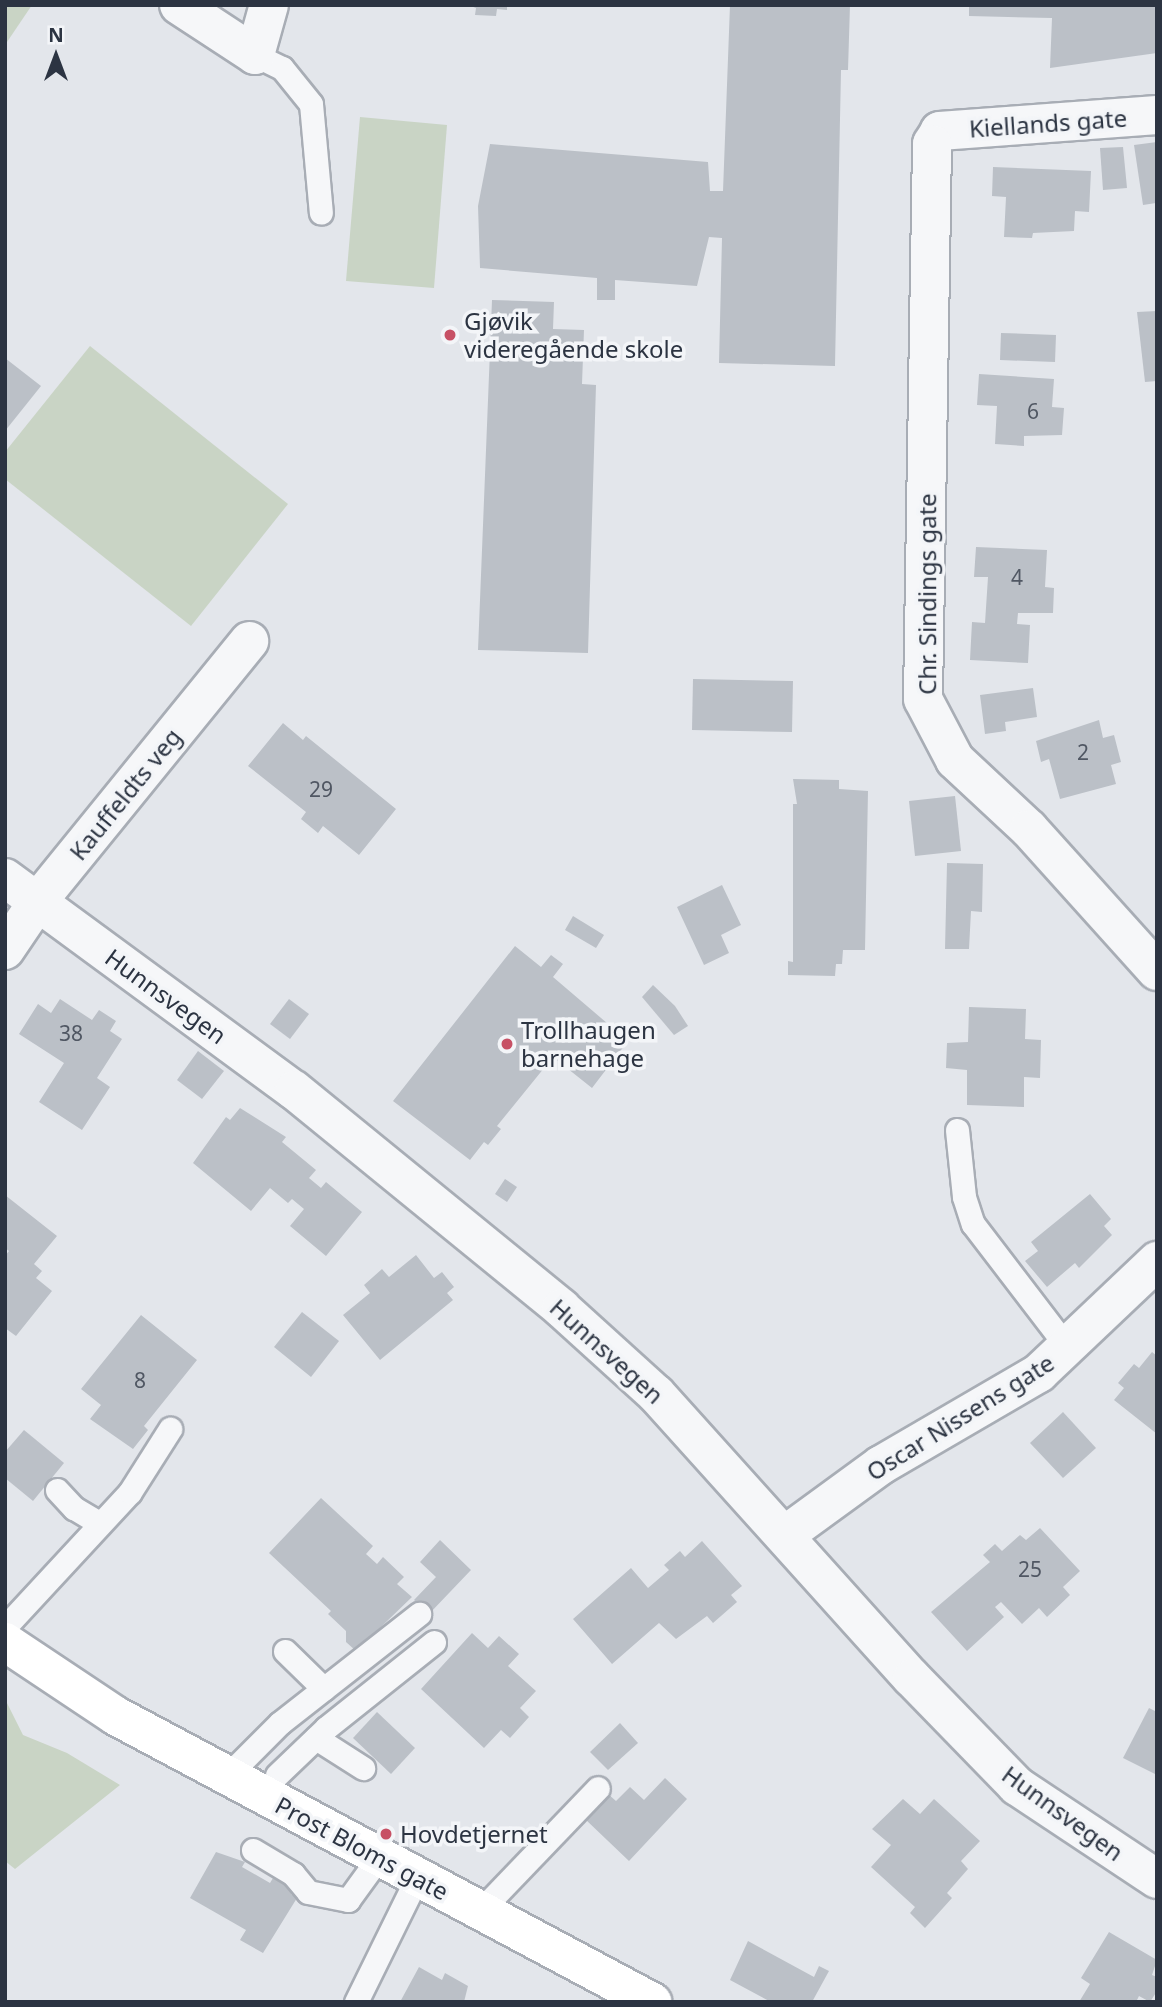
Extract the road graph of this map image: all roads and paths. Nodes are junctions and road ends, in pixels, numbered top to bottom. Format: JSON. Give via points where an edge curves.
{"nodes":[{"id":1,"x":179,"y":5,"type":"edge"},
{"id":2,"x":270,"y":5,"type":"edge"},
{"id":3,"x":255,"y":55,"type":"junction"},
{"id":4,"x":1157,"y":115,"type":"edge"},
{"id":5,"x":940,"y":131,"type":"joint"},
{"id":6,"x":321,"y":214,"type":"dead end"},
{"id":7,"x":249,"y":641,"type":"dead end"},
{"id":8,"x":5,"y":878,"type":"edge"},
{"id":9,"x":38,"y":901,"type":"junction"},
{"id":10,"x":5,"y":950,"type":"edge"},
{"id":11,"x":1157,"y":971,"type":"edge"},
{"id":12,"x":957,"y":1130,"type":"dead end"},
{"id":13,"x":1157,"y":1261,"type":"edge"},
{"id":14,"x":1067,"y":1348,"type":"junction"},
{"id":15,"x":170,"y":1429,"type":"dead end"},
{"id":16,"x":57,"y":1490,"type":"dead end"},
{"id":17,"x":99,"y":1522,"type":"junction"},
{"id":18,"x":785,"y":1535,"type":"junction"},
{"id":19,"x":419,"y":1614,"type":"dead end"},
{"id":20,"x":5,"y":1627,"type":"edge"},
{"id":21,"x":5,"y":1642,"type":"edge"},
{"id":22,"x":434,"y":1642,"type":"dead end"},
{"id":23,"x":285,"y":1651,"type":"dead end"},
{"id":24,"x":324,"y":1689,"type":"junction"},
{"id":25,"x":316,"y":1738,"type":"junction"},
{"id":26,"x":363,"y":1768,"type":"dead end"},
{"id":27,"x":276,"y":1775,"type":"dead end"},
{"id":28,"x":227,"y":1776,"type":"junction"},
{"id":29,"x":598,"y":1788,"type":"dead end"},
{"id":30,"x":253,"y":1850,"type":"dead end"},
{"id":31,"x":380,"y":1856,"type":"junction"},
{"id":32,"x":418,"y":1876,"type":"junction"},
{"id":33,"x":1157,"y":1879,"type":"edge"},
{"id":34,"x":480,"y":1910,"type":"junction"},
{"id":35,"x":356,"y":2002,"type":"edge"},
{"id":36,"x":652,"y":2002,"type":"edge"}],
"edges":[{"from":1,"to":3,"type":"street"},
{"from":2,"to":3,"type":"street"},
{"from":3,"to":6,"type":"lane","via":[[282,68],[311,104]]},
{"from":4,"to":5,"type":"street","name":"Kiellands gate"},
{"from":5,"to":11,"type":"street","name":"Chr. Sindings gate","via":[[932,144],[923,699],[954,760],[1029,829]]},
{"from":7,"to":9,"type":"street","name":"Kauffeldts veg","via":[[166,727]]},
{"from":8,"to":9,"type":"street","name":"Hunnsvegen"},
{"from":9,"to":10,"type":"street","name":"Kauffeldts veg"},
{"from":9,"to":18,"type":"street","name":"Hunnsvegen","via":[[294,1090],[463,1224],[656,1394]]},
{"from":12,"to":14,"type":"lane","via":[[964,1196],[973,1224]]},
{"from":13,"to":14,"type":"street","name":"Oscar Nissens gate"},
{"from":14,"to":18,"type":"street","name":"Oscar Nissens gate","via":[[1039,1373],[881,1465]]},
{"from":15,"to":17,"type":"lane","via":[[130,1492]]},
{"from":16,"to":17,"type":"lane","via":[[74,1508]]},
{"from":17,"to":20,"type":"lane"},
{"from":18,"to":33,"type":"street","name":"Hunnsvegen","via":[[912,1678],[1017,1786]]},
{"from":19,"to":24,"type":"lane"},
{"from":21,"to":28,"type":"main road","name":"Prost Bloms gate","via":[[116,1716]]},
{"from":22,"to":25,"type":"lane"},
{"from":23,"to":24,"type":"lane"},
{"from":24,"to":28,"type":"lane","via":[[280,1723]]},
{"from":25,"to":26,"type":"lane"},
{"from":25,"to":27,"type":"lane"},
{"from":28,"to":31,"type":"main road","name":"Prost Bloms gate"},
{"from":29,"to":34,"type":"lane"},
{"from":30,"to":31,"type":"lane","via":[[293,1874],[308,1892],[348,1900]]},
{"from":31,"to":32,"type":"main road","name":"Prost Bloms gate"},
{"from":32,"to":34,"type":"main road","name":"Prost Bloms gate"},
{"from":32,"to":35,"type":"lane"},
{"from":34,"to":36,"type":"main road","name":"Prost Bloms gate"}]}
